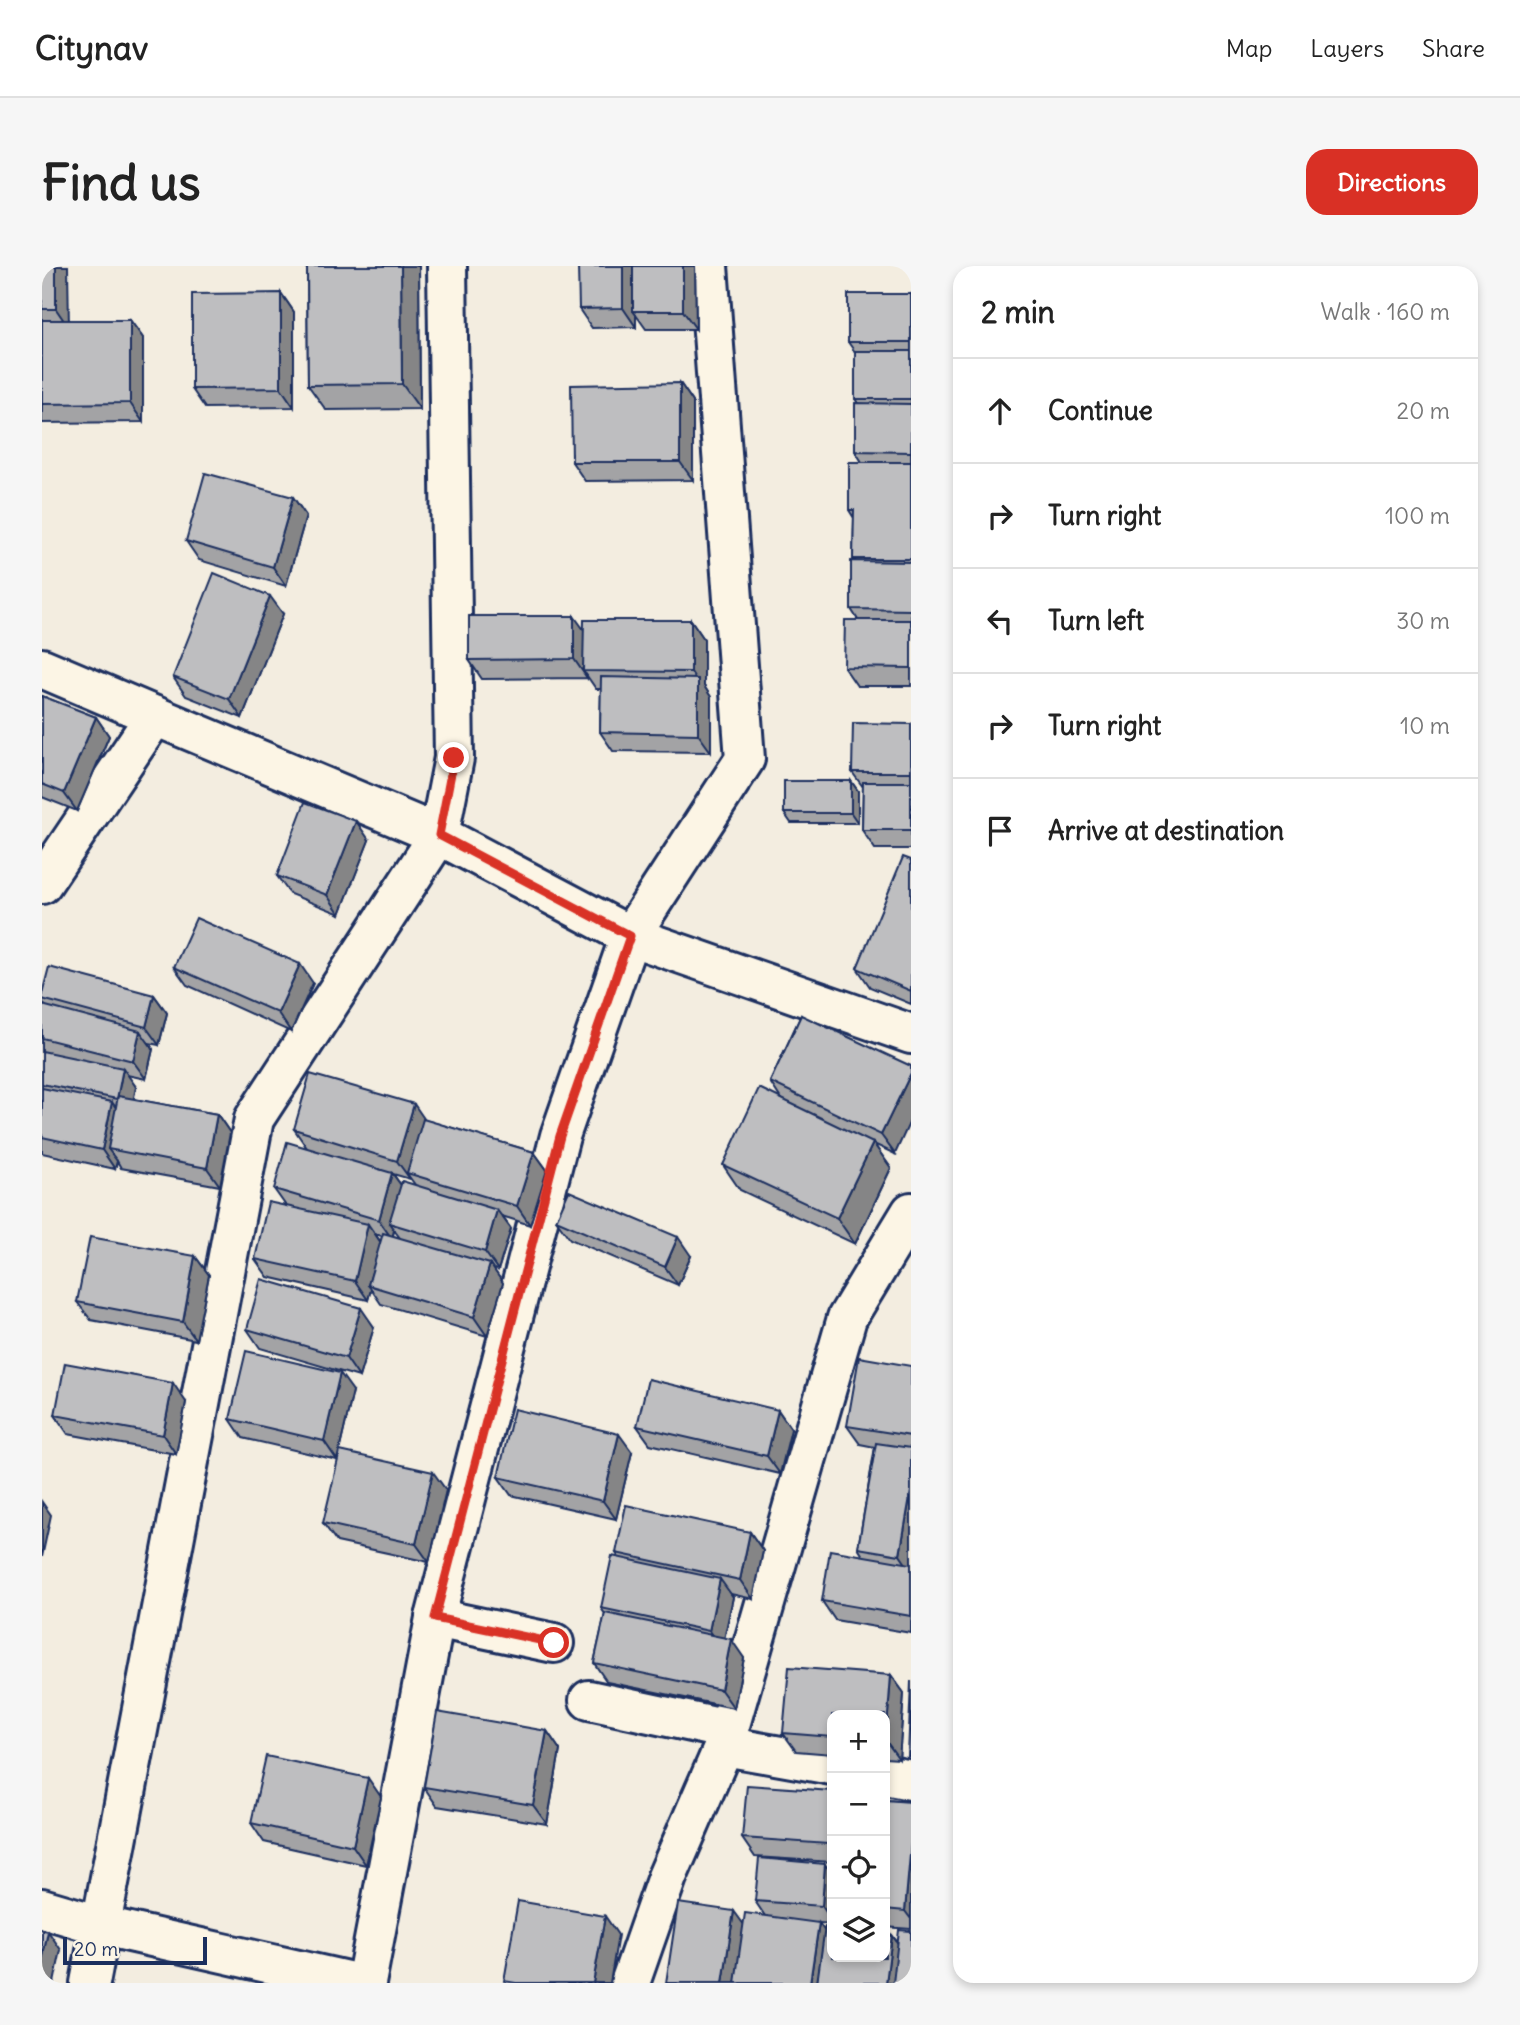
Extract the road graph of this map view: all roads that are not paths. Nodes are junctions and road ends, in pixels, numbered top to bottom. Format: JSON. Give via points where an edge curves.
{"nodes":[{"id":1,"x":447,"y":266,"type":"edge"},
{"id":2,"x":708,"y":266,"type":"edge"},
{"id":3,"x":42,"y":668,"type":"edge"},
{"id":4,"x":155,"y":716,"type":"junction"},
{"id":5,"x":439,"y":835,"type":"junction"},
{"id":6,"x":42,"y":884,"type":"edge"},
{"id":7,"x":630,"y":936,"type":"junction"},
{"id":8,"x":911,"y":1034,"type":"edge"},
{"id":9,"x":911,"y":1212,"type":"edge"},
{"id":10,"x":435,"y":1618,"type":"junction"},
{"id":11,"x":554,"y":1643,"type":"dead end"},
{"id":12,"x":589,"y":1700,"type":"dead end"},
{"id":13,"x":727,"y":1738,"type":"junction"},
{"id":14,"x":827,"y":1764,"type":"edge"},
{"id":15,"x":890,"y":1776,"type":"edge"},
{"id":16,"x":911,"y":1780,"type":"edge"},
{"id":17,"x":42,"y":1908,"type":"edge"},
{"id":18,"x":103,"y":1926,"type":"junction"},
{"id":19,"x":90,"y":1983,"type":"edge"},
{"id":20,"x":356,"y":1983,"type":"edge"},
{"id":21,"x":366,"y":1983,"type":"edge"},
{"id":22,"x":630,"y":1983,"type":"edge"}],
"edges":[{"from":1,"to":5,"type":"street","via":[[454,758]]},
{"from":2,"to":7,"type":"street","via":[[745,759]]},
{"from":3,"to":4,"type":"street"},
{"from":4,"to":5,"type":"street"},
{"from":4,"to":6,"type":"street"},
{"from":5,"to":7,"type":"street"},
{"from":5,"to":18,"type":"street","via":[[254,1119]]},
{"from":7,"to":8,"type":"street"},
{"from":7,"to":10,"type":"street","via":[[560,1136]]},
{"from":9,"to":13,"type":"street","via":[[847,1318]]},
{"from":10,"to":11,"type":"street"},
{"from":10,"to":21,"type":"street"},
{"from":12,"to":13,"type":"street"},
{"from":13,"to":14,"type":"street"},
{"from":13,"to":22,"type":"street","via":[[667,1877]]},
{"from":15,"to":16,"type":"street"},
{"from":17,"to":18,"type":"street"},
{"from":18,"to":19,"type":"street"},
{"from":18,"to":20,"type":"street"}]}
